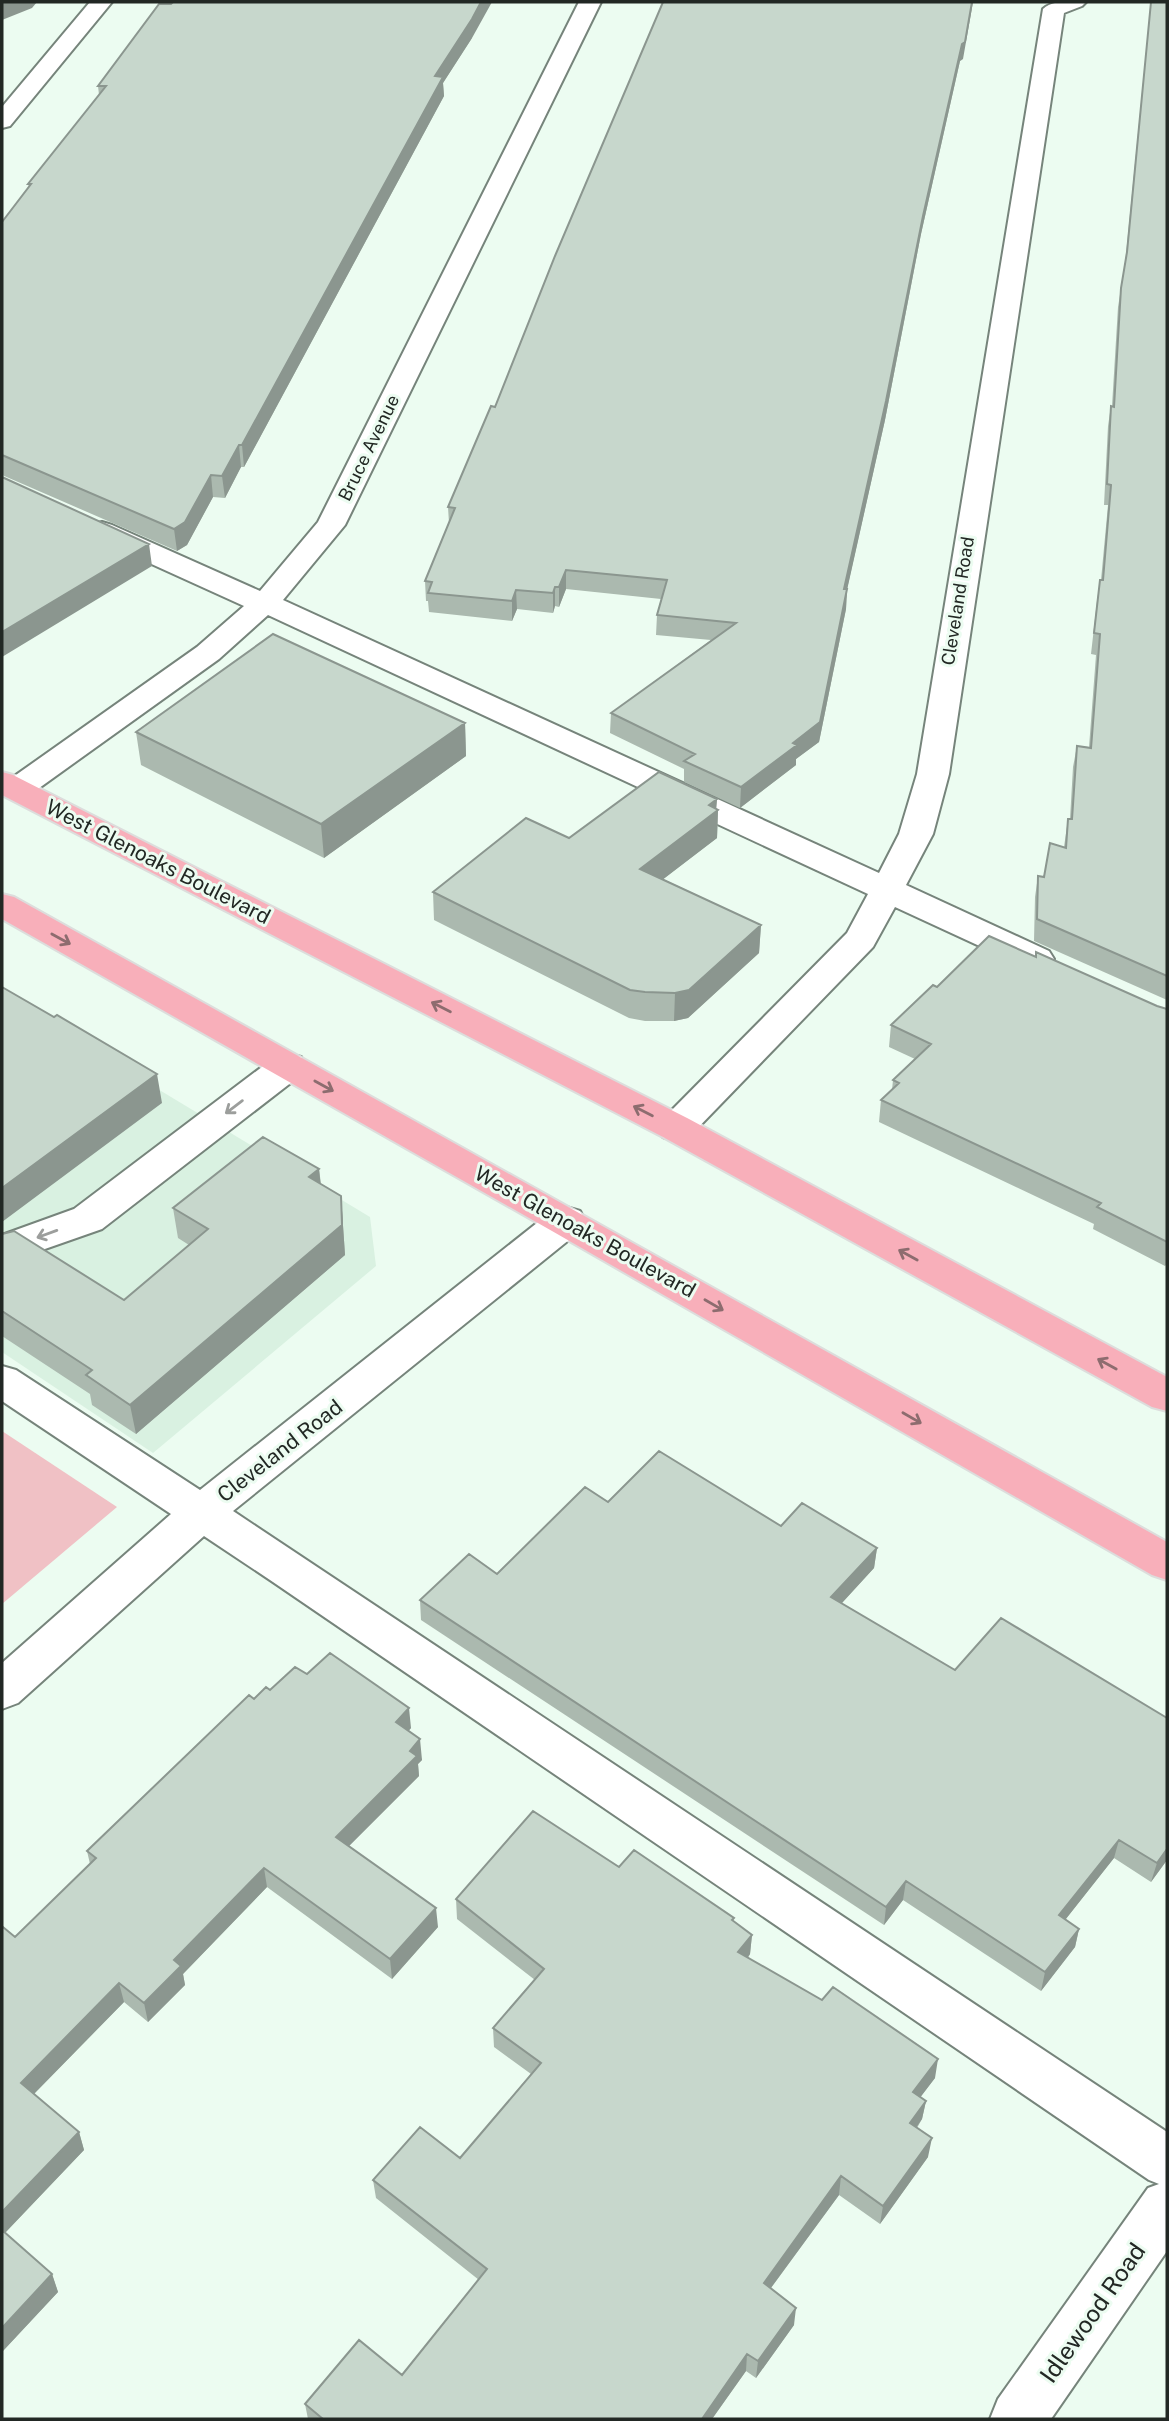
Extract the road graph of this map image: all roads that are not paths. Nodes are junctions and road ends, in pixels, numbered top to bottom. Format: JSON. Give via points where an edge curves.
{"nodes":[{"id":1,"x":102,"y":2,"type":"edge"},
{"id":2,"x":590,"y":2,"type":"edge"},
{"id":3,"x":1075,"y":2,"type":"edge"},
{"id":4,"x":2,"y":121,"type":"edge"},
{"id":5,"x":78,"y":519,"type":"edge"},
{"id":6,"x":266,"y":602,"type":"junction"},
{"id":7,"x":9,"y":786,"type":"edge"},
{"id":8,"x":886,"y":891,"type":"junction"},
{"id":9,"x":2,"y":905,"type":"edge"},
{"id":10,"x":1058,"y":968,"type":"edge"},
{"id":11,"x":288,"y":1066,"type":"junction"},
{"id":12,"x":676,"y":1128,"type":"junction"},
{"id":13,"x":566,"y":1221,"type":"junction"},
{"id":14,"x":2,"y":1250,"type":"edge"},
{"id":15,"x":2,"y":1381,"type":"edge"},
{"id":16,"x":1167,"y":1396,"type":"edge"},
{"id":17,"x":201,"y":1513,"type":"junction"},
{"id":18,"x":1167,"y":1563,"type":"edge"},
{"id":19,"x":2,"y":1690,"type":"edge"},
{"id":20,"x":1167,"y":2162,"type":"edge"},
{"id":21,"x":1167,"y":2206,"type":"edge"},
{"id":22,"x":1018,"y":2419,"type":"edge"}],
"edges":[{"from":1,"to":4,"type":"street"},
{"from":2,"to":6,"type":"street","name":"Bruce Avenue","via":[[331,525]]},
{"from":3,"to":8,"type":"street","name":"Cleveland Road","via":[[1055,9],[933,774],[916,834]]},
{"from":5,"to":6,"type":"street"},
{"from":6,"to":7,"type":"street","name":"Bruce Avenue","via":[[208,653]]},
{"from":6,"to":8,"type":"street"},
{"from":12,"to":7,"type":"main road","name":"West Glenoaks Boulevard","one_way":true},
{"from":8,"to":10,"type":"street"},
{"from":8,"to":12,"type":"street","name":"Cleveland Road","via":[[861,939]]},
{"from":9,"to":11,"type":"main road","name":"West Glenoaks Boulevard","one_way":true},
{"from":11,"to":13,"type":"main road","name":"West Glenoaks Boulevard","one_way":true},
{"from":11,"to":14,"type":"street","one_way":true,"via":[[88,1219]]},
{"from":16,"to":12,"type":"main road","name":"West Glenoaks Boulevard","one_way":true},
{"from":13,"to":17,"type":"street","name":"Cleveland Road"},
{"from":13,"to":18,"type":"main road","name":"West Glenoaks Boulevard","one_way":true},
{"from":15,"to":17,"type":"street"},
{"from":17,"to":19,"type":"street","name":"Cleveland Road"},
{"from":17,"to":20,"type":"street"},
{"from":21,"to":22,"type":"street","name":"Idlewood Road"}]}
